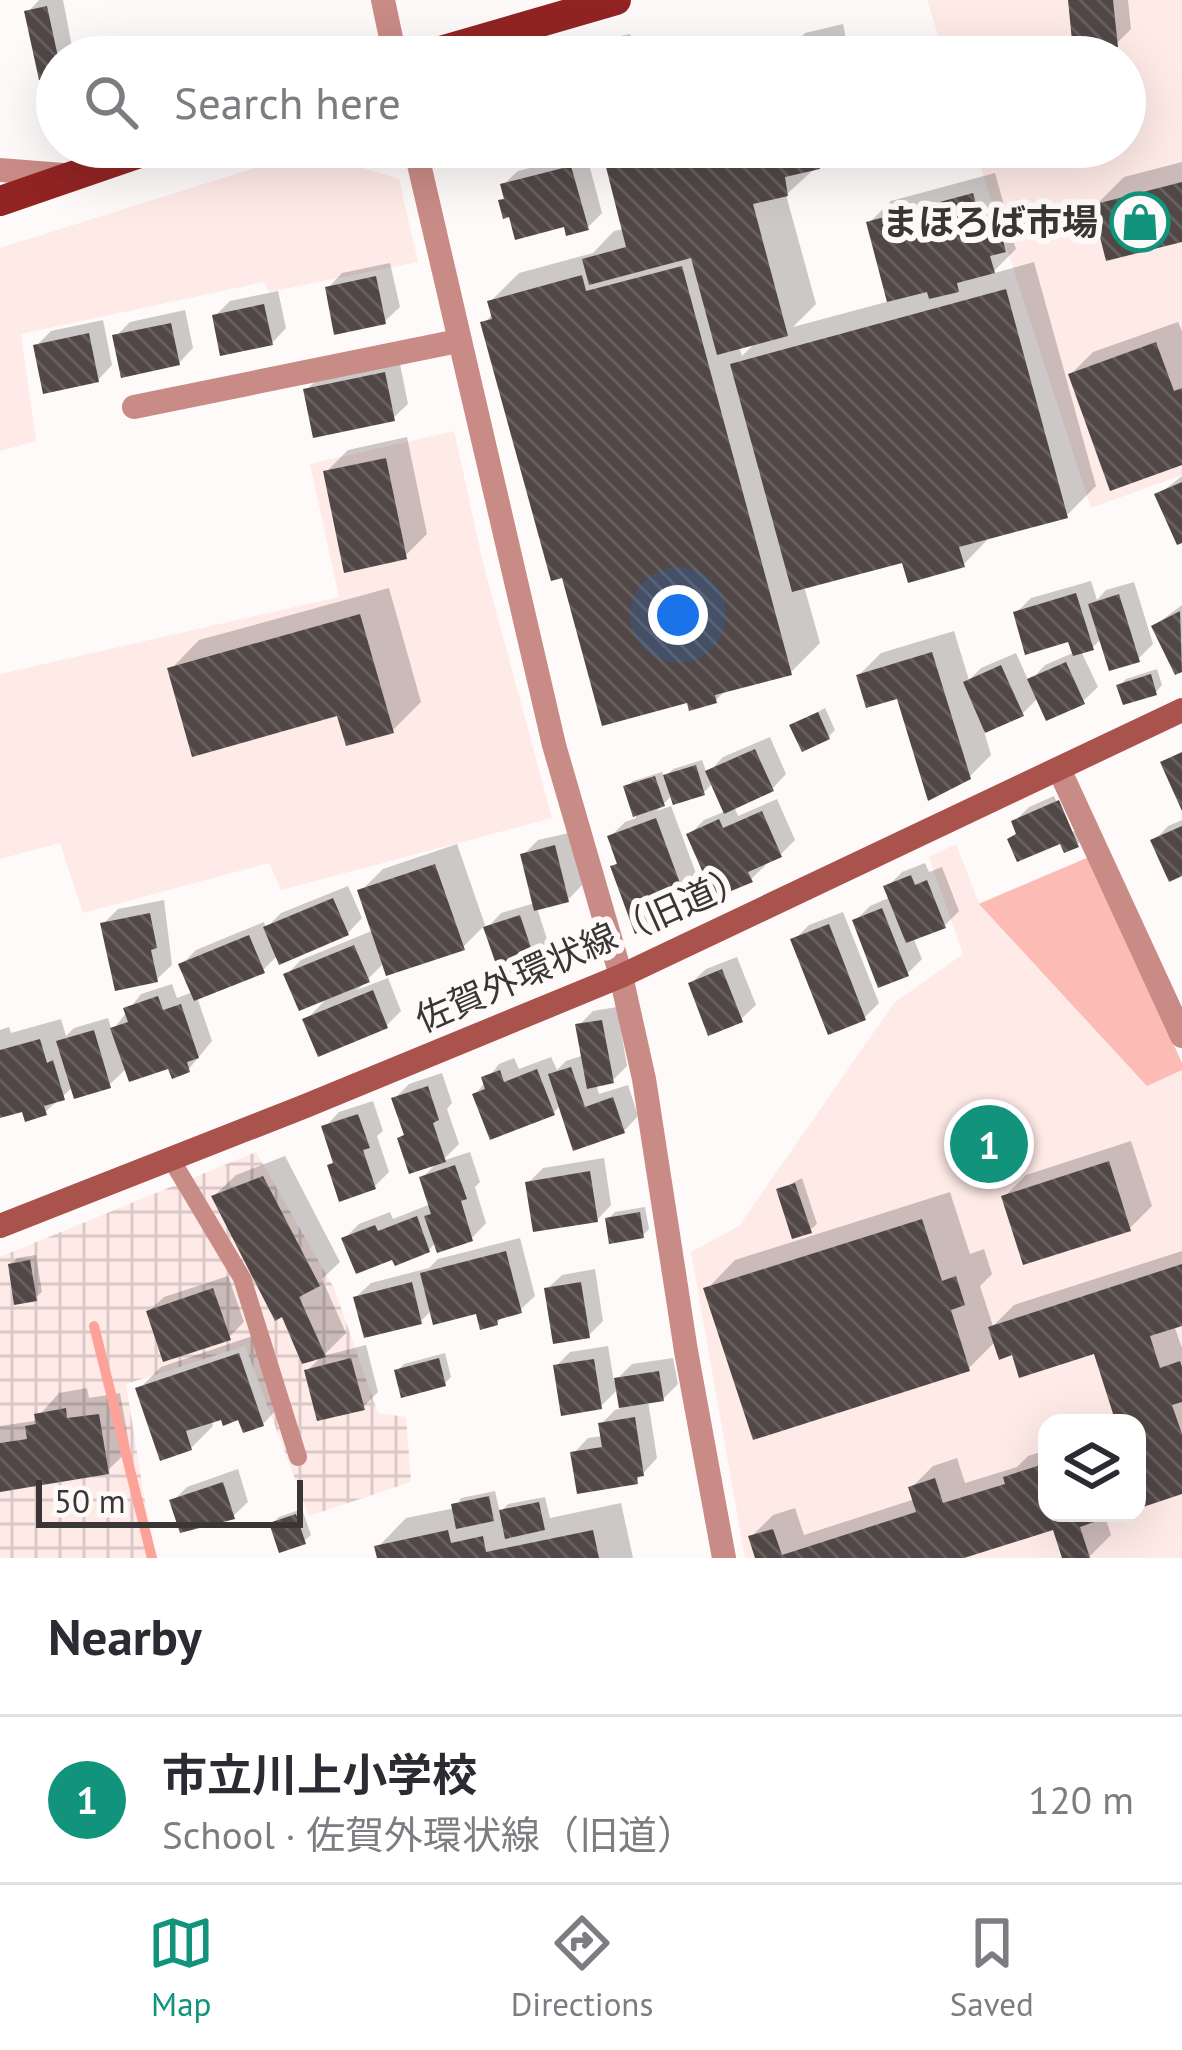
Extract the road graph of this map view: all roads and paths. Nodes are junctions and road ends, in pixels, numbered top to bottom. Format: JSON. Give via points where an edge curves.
{"nodes":[{"id":1,"x":383,"y":0,"type":"edge"},
{"id":2,"x":616,"y":0,"type":"edge"},
{"id":3,"x":391,"y":36,"type":"edge"},
{"id":4,"x":492,"y":36,"type":"edge"},
{"id":5,"x":98,"y":168,"type":"edge"},
{"id":6,"x":420,"y":168,"type":"edge"},
{"id":7,"x":0,"y":170,"type":"edge"},
{"id":8,"x":75,"y":176,"type":"junction"},
{"id":9,"x":0,"y":201,"type":"edge"},
{"id":10,"x":458,"y":340,"type":"junction"},
{"id":11,"x":134,"y":407,"type":"dead end"},
{"id":12,"x":1182,"y":710,"type":"edge"},
{"id":13,"x":1059,"y":770,"type":"junction"},
{"id":14,"x":621,"y":976,"type":"junction"},
{"id":15,"x":1182,"y":1036,"type":"edge"},
{"id":16,"x":171,"y":1159,"type":"junction"},
{"id":17,"x":0,"y":1226,"type":"edge"},
{"id":18,"x":298,"y":1457,"type":"dead end"},
{"id":19,"x":724,"y":1558,"type":"edge"}],
"edges":[{"from":1,"to":3,"type":"street"},
{"from":2,"to":4,"type":"main road"},
{"from":5,"to":8,"type":"main road"},
{"from":6,"to":10,"type":"street"},
{"from":7,"to":8,"type":"street"},
{"from":8,"to":9,"type":"main road"},
{"from":10,"to":11,"type":"street"},
{"from":10,"to":14,"type":"street","via":[[554,745]]},
{"from":12,"to":13,"type":"street","name":"佐賀外環状線（旧道）"},
{"from":13,"to":14,"type":"street","name":"佐賀外環状線（旧道）"},
{"from":13,"to":15,"type":"street"},
{"from":14,"to":16,"type":"street","name":"佐賀外環状線（旧道）"},
{"from":14,"to":19,"type":"street"},
{"from":16,"to":17,"type":"street","name":"佐賀外環状線（旧道）"},
{"from":16,"to":18,"type":"lane","via":[[242,1278]]}]}
